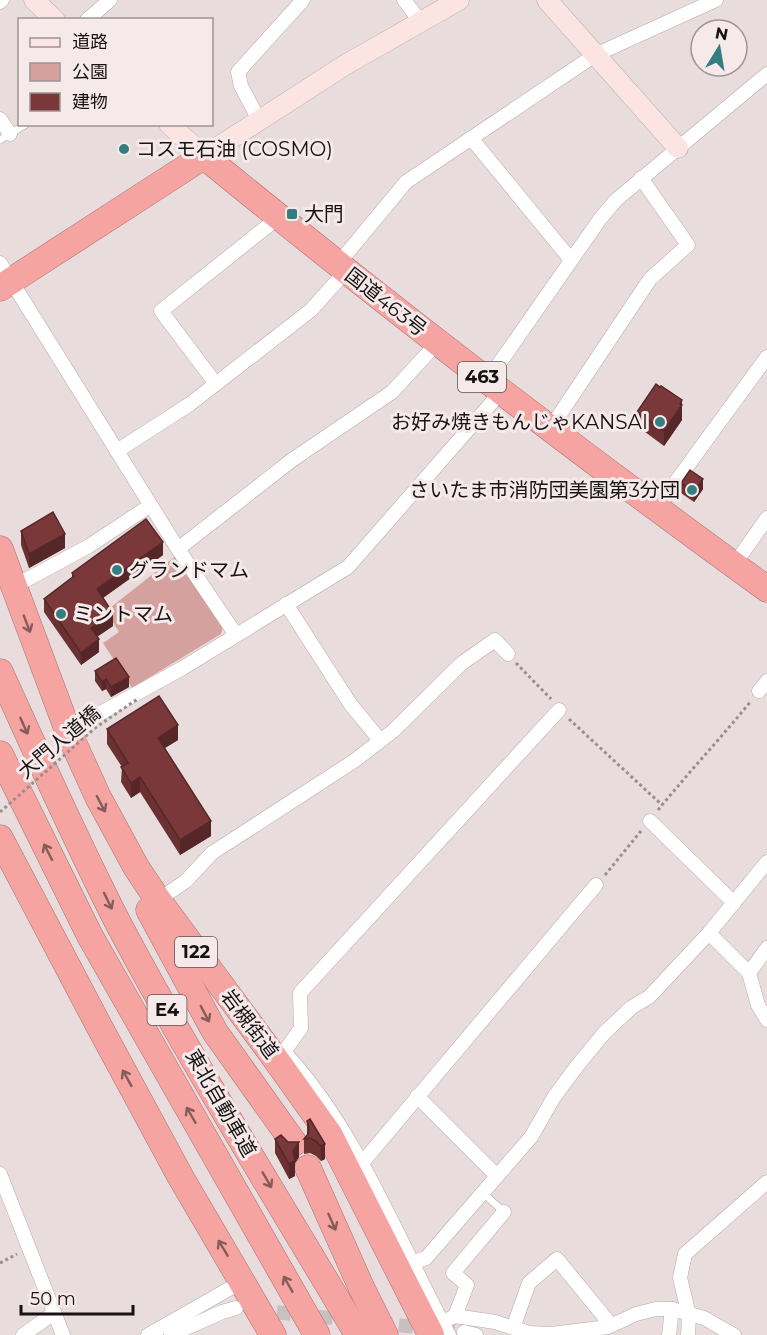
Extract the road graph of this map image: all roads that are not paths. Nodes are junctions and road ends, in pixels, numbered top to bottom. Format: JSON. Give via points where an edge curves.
{"nodes":[{"id":1,"x":34,"y":0,"type":"edge"},
{"id":2,"x":110,"y":0,"type":"edge"},
{"id":3,"x":303,"y":0,"type":"edge"},
{"id":4,"x":404,"y":0,"type":"edge"},
{"id":5,"x":459,"y":0,"type":"edge"},
{"id":6,"x":547,"y":0,"type":"edge"},
{"id":7,"x":716,"y":0,"type":"edge"},
{"id":8,"x":53,"y":18,"type":"edge"},
{"id":9,"x":89,"y":18,"type":"edge"},
{"id":10,"x":420,"y":21,"type":"junction"},
{"id":11,"x":595,"y":55,"type":"junction"},
{"id":12,"x":767,"y":74,"type":"edge"},
{"id":13,"x":0,"y":119,"type":"edge"},
{"id":14,"x":259,"y":120,"type":"junction"},
{"id":15,"x":23,"y":126,"type":"edge"},
{"id":16,"x":171,"y":126,"type":"edge"},
{"id":17,"x":5,"y":137,"type":"edge"},
{"id":18,"x":471,"y":138,"type":"junction"},
{"id":19,"x":678,"y":148,"type":"junction"},
{"id":20,"x":204,"y":156,"type":"junction"},
{"id":21,"x":641,"y":178,"type":"junction"},
{"id":22,"x":279,"y":217,"type":"junction"},
{"id":23,"x":571,"y":260,"type":"junction"},
{"id":24,"x":343,"y":267,"type":"junction"},
{"id":25,"x":4,"y":278,"type":"edge"},
{"id":26,"x":438,"y":342,"type":"junction"},
{"id":27,"x":767,"y":357,"type":"edge"},
{"id":28,"x":216,"y":384,"type":"junction"},
{"id":29,"x":494,"y":386,"type":"junction"},
{"id":30,"x":550,"y":429,"type":"junction"},
{"id":31,"x":117,"y":451,"type":"junction"},
{"id":32,"x":151,"y":506,"type":"junction"},
{"id":33,"x":656,"y":509,"type":"junction"},
{"id":34,"x":767,"y":518,"type":"edge"},
{"id":35,"x":0,"y":549,"type":"edge"},
{"id":36,"x":178,"y":549,"type":"junction"},
{"id":37,"x":734,"y":565,"type":"junction"},
{"id":38,"x":13,"y":587,"type":"junction"},
{"id":39,"x":767,"y":589,"type":"edge"},
{"id":40,"x":286,"y":604,"type":"junction"},
{"id":41,"x":236,"y":635,"type":"junction"},
{"id":42,"x":508,"y":654,"type":"road end"},
{"id":43,"x":0,"y":672,"type":"edge"},
{"id":44,"x":559,"y":710,"type":"road end"},
{"id":45,"x":68,"y":730,"type":"junction"},
{"id":46,"x":380,"y":740,"type":"junction"},
{"id":47,"x":0,"y":754,"type":"edge"},
{"id":48,"x":650,"y":821,"type":"road end"},
{"id":49,"x":0,"y":838,"type":"edge"},
{"id":50,"x":767,"y":862,"type":"edge"},
{"id":51,"x":136,"y":867,"type":"junction"},
{"id":52,"x":596,"y":885,"type":"road end"},
{"id":53,"x":158,"y":900,"type":"junction"},
{"id":54,"x":734,"y":903,"type":"junction"},
{"id":55,"x":709,"y":933,"type":"junction"},
{"id":56,"x":767,"y":948,"type":"edge"},
{"id":57,"x":749,"y":973,"type":"junction"},
{"id":58,"x":767,"y":1020,"type":"edge"},
{"id":59,"x":277,"y":1051,"type":"junction"},
{"id":60,"x":417,"y":1096,"type":"junction"},
{"id":61,"x":294,"y":1143,"type":"edge"},
{"id":62,"x":362,"y":1163,"type":"junction"},
{"id":63,"x":308,"y":1168,"type":"dead end"},
{"id":64,"x":0,"y":1174,"type":"edge"},
{"id":65,"x":497,"y":1176,"type":"junction"},
{"id":66,"x":767,"y":1182,"type":"edge"},
{"id":67,"x":483,"y":1193,"type":"junction"},
{"id":68,"x":504,"y":1212,"type":"joint"},
{"id":69,"x":411,"y":1263,"type":"junction"},
{"id":70,"x":243,"y":1281,"type":"junction"},
{"id":71,"x":236,"y":1308,"type":"dead end"},
{"id":72,"x":672,"y":1310,"type":"junction"},
{"id":73,"x":54,"y":1313,"type":"junction"},
{"id":74,"x":689,"y":1315,"type":"junction"},
{"id":75,"x":443,"y":1324,"type":"edge"},
{"id":76,"x":611,"y":1325,"type":"junction"},
{"id":77,"x":513,"y":1328,"type":"junction"},
{"id":78,"x":273,"y":1332,"type":"edge"},
{"id":79,"x":23,"y":1335,"type":"edge"},
{"id":80,"x":63,"y":1335,"type":"edge"},
{"id":81,"x":148,"y":1335,"type":"edge"},
{"id":82,"x":171,"y":1335,"type":"edge"},
{"id":83,"x":317,"y":1335,"type":"edge"},
{"id":84,"x":358,"y":1335,"type":"edge"},
{"id":85,"x":385,"y":1335,"type":"edge"},
{"id":86,"x":449,"y":1335,"type":"edge"},
{"id":87,"x":669,"y":1335,"type":"edge"},
{"id":88,"x":688,"y":1335,"type":"edge"},
{"id":89,"x":734,"y":1335,"type":"edge"}],
"edges":[{"from":1,"to":8,"type":"street"},
{"from":2,"to":9,"type":"street"},
{"from":3,"to":14,"type":"street","via":[[238,72]]},
{"from":4,"to":10,"type":"street"},
{"from":5,"to":10,"type":"street"},
{"from":6,"to":11,"type":"street"},
{"from":7,"to":11,"type":"street"},
{"from":10,"to":14,"type":"street"},
{"from":11,"to":18,"type":"street"},
{"from":11,"to":19,"type":"street"},
{"from":12,"to":19,"type":"street"},
{"from":13,"to":17,"type":"street"},
{"from":14,"to":20,"type":"street"},
{"from":15,"to":17,"type":"lane"},
{"from":16,"to":20,"type":"street"},
{"from":18,"to":23,"type":"street"},
{"from":18,"to":24,"type":"street","via":[[406,182]]},
{"from":19,"to":21,"type":"street"},
{"from":20,"to":22,"type":"highway","name":"国道463号","number":"463"},
{"from":20,"to":25,"type":"highway"},
{"from":21,"to":23,"type":"street","via":[[616,200]]},
{"from":21,"to":30,"type":"street","via":[[688,245],[650,279]]},
{"from":22,"to":24,"type":"highway","name":"国道463号","number":"463"},
{"from":22,"to":28,"type":"street","via":[[161,311]]},
{"from":23,"to":29,"type":"street"},
{"from":24,"to":26,"type":"highway","name":"国道463号","number":"463"},
{"from":24,"to":28,"type":"street","via":[[311,310]]},
{"from":25,"to":31,"type":"street"},
{"from":26,"to":29,"type":"highway","name":"国道463号","number":"463"},
{"from":26,"to":36,"type":"street","via":[[392,392],[292,460]]},
{"from":27,"to":33,"type":"street"},
{"from":28,"to":31,"type":"street"},
{"from":29,"to":30,"type":"highway","name":"国道463号","number":"463"},
{"from":29,"to":40,"type":"street","via":[[348,567]]},
{"from":30,"to":33,"type":"highway","name":"国道463号","number":"463"},
{"from":31,"to":32,"type":"street"},
{"from":32,"to":36,"type":"street"},
{"from":32,"to":38,"type":"street"},
{"from":33,"to":37,"type":"highway","name":"国道463号","number":"463"},
{"from":34,"to":37,"type":"street"},
{"from":35,"to":38,"type":"highway","name":"岩槻街道","number":"122"},
{"from":36,"to":41,"type":"street"},
{"from":37,"to":39,"type":"highway","name":"国道463号","number":"463"},
{"from":38,"to":45,"type":"highway","name":"岩槻街道","number":"122","one_way":true},
{"from":40,"to":41,"type":"street"},
{"from":40,"to":46,"type":"street","via":[[351,705]]},
{"from":41,"to":45,"type":"street"},
{"from":42,"to":46,"type":"street","via":[[495,640],[462,663]]},
{"from":43,"to":84,"type":"highway","name":"東北自動車道","number":"E4","one_way":true,"via":[[52,789],[119,923]]},
{"from":44,"to":59,"type":"street","via":[[300,993],[301,1028]]},
{"from":45,"to":51,"type":"highway","name":"岩槻街道","number":"122","one_way":true},
{"from":46,"to":53,"type":"street","via":[[212,853],[186,882]]},
{"from":83,"to":47,"type":"highway","name":"東北自動車道","number":"E4","one_way":true,"via":[[90,936]]},
{"from":48,"to":54,"type":"street"},
{"from":70,"to":49,"type":"highway","one_way":true,"via":[[169,1156]]},
{"from":50,"to":54,"type":"street"},
{"from":51,"to":53,"type":"highway","name":"岩槻街道","number":"122"},
{"from":51,"to":61,"type":"highway","one_way":true,"via":[[146,904],[215,1032]]},
{"from":52,"to":60,"type":"street"},
{"from":53,"to":59,"type":"highway","name":"岩槻街道","number":"122"},
{"from":54,"to":55,"type":"street"},
{"from":55,"to":57,"type":"street"},
{"from":55,"to":65,"type":"street","via":[[649,998],[632,1007],[605,1032],[560,1089],[531,1137]]},
{"from":56,"to":57,"type":"street"},
{"from":57,"to":58,"type":"street","via":[[758,1005]]},
{"from":59,"to":62,"type":"street","via":[[307,1076]]},
{"from":59,"to":75,"type":"highway","name":"岩槻街道","number":"122"},
{"from":60,"to":62,"type":"street"},
{"from":60,"to":65,"type":"street"},
{"from":62,"to":69,"type":"street"},
{"from":63,"to":85,"type":"highway","one_way":true},
{"from":64,"to":73,"type":"street"},
{"from":65,"to":67,"type":"street"},
{"from":66,"to":74,"type":"street","via":[[685,1254],[680,1278]]},
{"from":67,"to":68,"type":"lane"},
{"from":67,"to":69,"type":"street","via":[[426,1258]]},
{"from":68,"to":75,"type":"street","via":[[453,1273],[467,1285]]},
{"from":69,"to":75,"type":"street"},
{"from":70,"to":78,"type":"highway"},
{"from":70,"to":81,"type":"street"},
{"from":71,"to":82,"type":"street"},
{"from":72,"to":74,"type":"street"},
{"from":72,"to":76,"type":"street","via":[[656,1309]]},
{"from":72,"to":87,"type":"street"},
{"from":73,"to":79,"type":"street"},
{"from":73,"to":80,"type":"street"},
{"from":74,"to":88,"type":"street"},
{"from":74,"to":89,"type":"street","via":[[704,1318]]},
{"from":75,"to":77,"type":"street","via":[[495,1322]]},
{"from":75,"to":86,"type":"street"},
{"from":76,"to":77,"type":"street","via":[[551,1334]]},
{"from":76,"to":77,"type":"street","via":[[557,1259],[529,1283]]}]}
